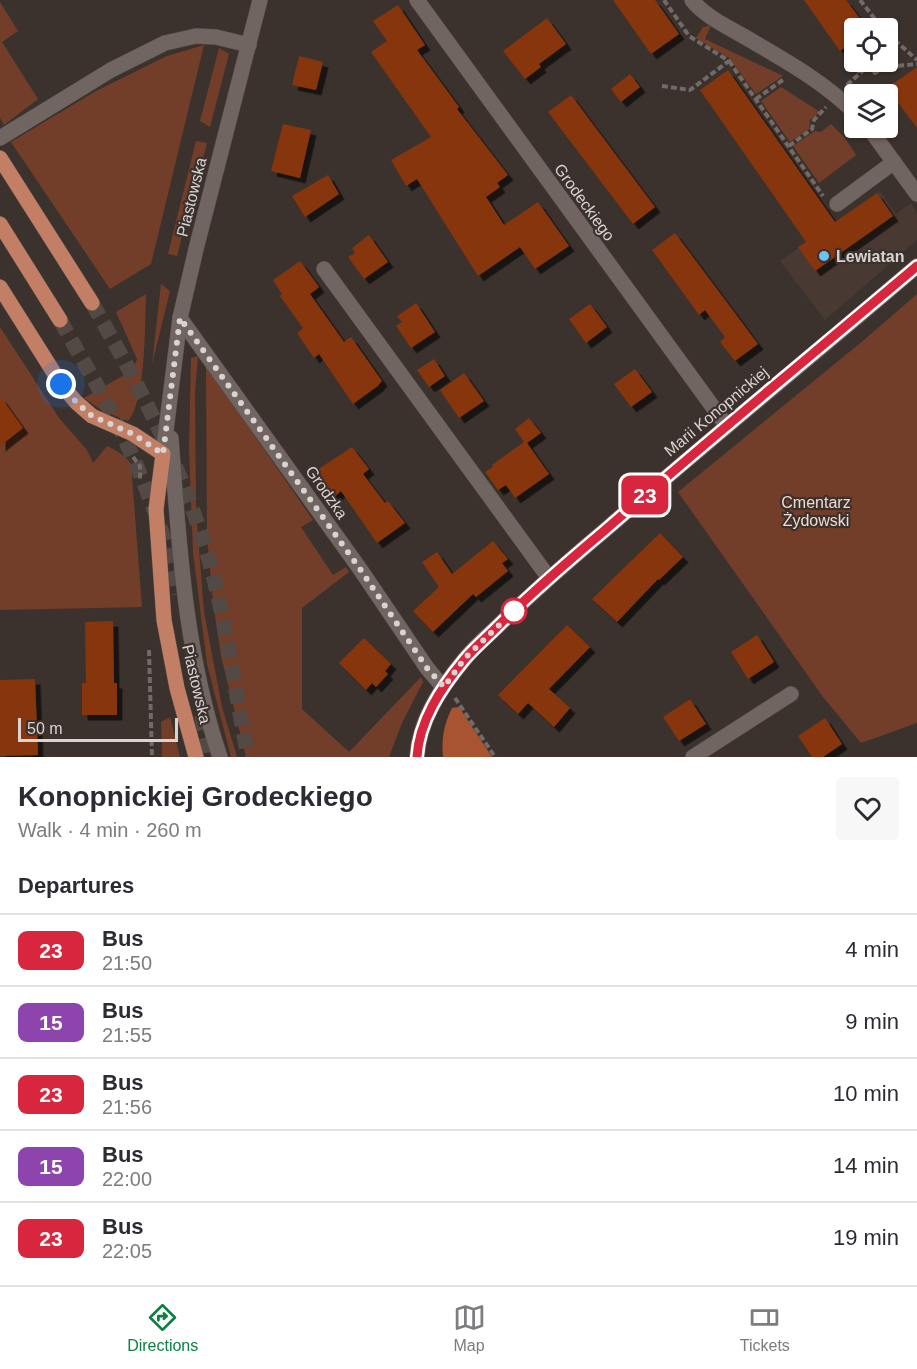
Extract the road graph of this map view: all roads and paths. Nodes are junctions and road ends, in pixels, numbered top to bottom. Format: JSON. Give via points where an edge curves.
{"nodes":[{"id":1,"x":260,"y":0,"type":"edge"},
{"id":2,"x":417,"y":0,"type":"edge"},
{"id":3,"x":664,"y":0,"type":"edge"},
{"id":4,"x":692,"y":0,"type":"edge"},
{"id":5,"x":860,"y":0,"type":"edge"},
{"id":6,"x":873,"y":18,"type":"edge"},
{"id":7,"x":898,"y":44,"type":"edge"},
{"id":8,"x":249,"y":45,"type":"junction"},
{"id":9,"x":729,"y":61,"type":"junction"},
{"id":10,"x":917,"y":62,"type":"edge"},
{"id":11,"x":791,"y":64,"type":"junction"},
{"id":12,"x":859,"y":73,"type":"joint"},
{"id":13,"x":662,"y":86,"type":"dead end"},
{"id":14,"x":841,"y":91,"type":"junction"},
{"id":15,"x":844,"y":96,"type":"edge"},
{"id":16,"x":756,"y":99,"type":"junction"},
{"id":17,"x":0,"y":138,"type":"edge"},
{"id":18,"x":876,"y":138,"type":"edge"},
{"id":19,"x":789,"y":146,"type":"junction"},
{"id":20,"x":0,"y":158,"type":"edge"},
{"id":21,"x":894,"y":162,"type":"junction"},
{"id":22,"x":917,"y":194,"type":"edge"},
{"id":23,"x":837,"y":204,"type":"joint"},
{"id":24,"x":0,"y":224,"type":"edge"},
{"id":25,"x":917,"y":266,"type":"edge"},
{"id":26,"x":324,"y":269,"type":"dead end"},
{"id":27,"x":0,"y":287,"type":"edge"},
{"id":28,"x":92,"y":303,"type":"tunnel mouth"},
{"id":29,"x":180,"y":318,"type":"junction"},
{"id":30,"x":60,"y":320,"type":"tunnel mouth"},
{"id":31,"x":169,"y":405,"type":"junction"},
{"id":32,"x":726,"y":425,"type":"junction"},
{"id":33,"x":163,"y":454,"type":"junction"},
{"id":34,"x":549,"y":578,"type":"junction"},
{"id":35,"x":448,"y":692,"type":"junction"},
{"id":36,"x":791,"y":694,"type":"dead end"},
{"id":37,"x":196,"y":757,"type":"edge"},
{"id":38,"x":220,"y":757,"type":"edge"},
{"id":39,"x":417,"y":757,"type":"edge"},
{"id":40,"x":495,"y":757,"type":"edge"},
{"id":41,"x":693,"y":757,"type":"edge"}],
"edges":[{"from":1,"to":8,"type":"street","name":"Piastowska"},
{"from":2,"to":32,"type":"street","name":"Grodeckiego"},
{"from":3,"to":9,"type":"path","via":[[689,36]]},
{"from":4,"to":11,"type":"street"},
{"from":5,"to":6,"type":"path"},
{"from":7,"to":10,"type":"path"},
{"from":8,"to":17,"type":"street","via":[[196,36],[165,43],[111,70]]},
{"from":8,"to":29,"type":"street","name":"Piastowska"},
{"from":9,"to":13,"type":"path","via":[[690,90]]},
{"from":9,"to":16,"type":"path"},
{"from":10,"to":12,"type":"path","via":[[886,67],[876,73],[868,66]]},
{"from":11,"to":14,"type":"street"},
{"from":11,"to":16,"type":"path","via":[[788,76]]},
{"from":12,"to":14,"type":"path"},
{"from":14,"to":15,"type":"street"},
{"from":14,"to":19,"type":"path","via":[[814,120],[812,129]]},
{"from":16,"to":19,"type":"path"},
{"from":18,"to":21,"type":"street"},
{"from":19,"to":23,"type":"path","via":[[828,203]]},
{"from":20,"to":28,"type":"main road"},
{"from":21,"to":22,"type":"street"},
{"from":21,"to":23,"type":"street"},
{"from":24,"to":30,"type":"main road"},
{"from":25,"to":32,"type":"street","name":"Marii Konopnickiej"},
{"from":26,"to":34,"type":"street"},
{"from":27,"to":33,"type":"main road","via":[[76,402],[92,416],[133,434]]},
{"from":29,"to":31,"type":"street","name":"Piastowska"},
{"from":29,"to":35,"type":"street","name":"Grodzka","via":[[427,668]]},
{"from":31,"to":33,"type":"street","name":"Piastowska"},
{"from":31,"to":38,"type":"street","name":"Piastowska","via":[[178,530],[193,652]]},
{"from":32,"to":34,"type":"street","name":"Marii Konopnickiej"},
{"from":33,"to":37,"type":"main road","name":"Piastowska","via":[[156,509],[164,620]]},
{"from":34,"to":35,"type":"street","name":"Marii Konopnickiej","via":[[465,658]]},
{"from":35,"to":39,"type":"street","name":"Marii Konopnickiej","via":[[423,726]]},
{"from":35,"to":40,"type":"path"},
{"from":36,"to":41,"type":"street"}]}
